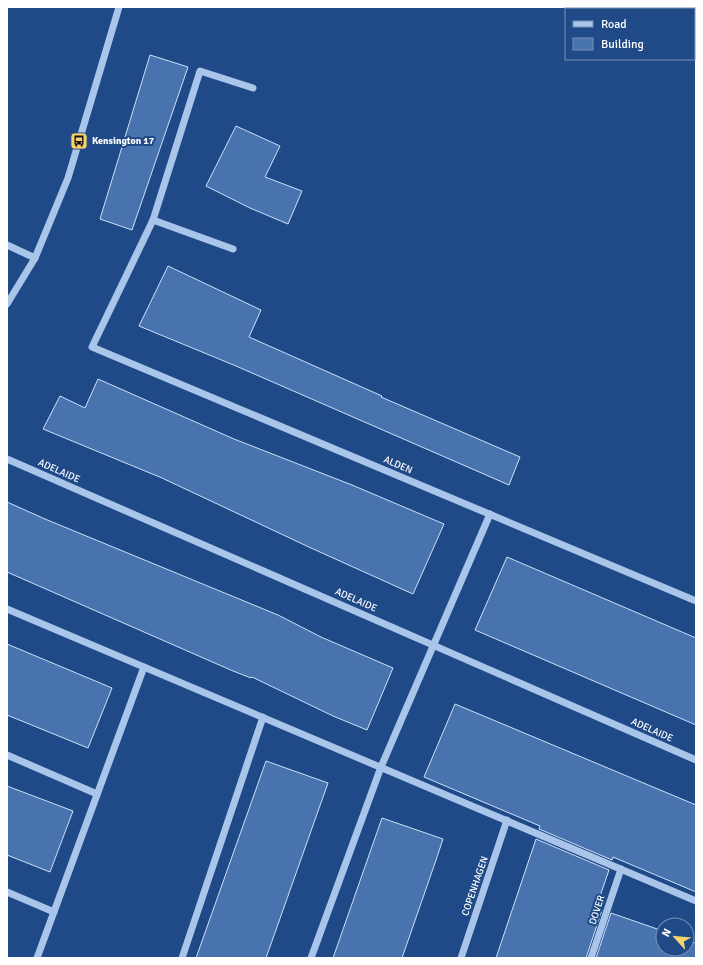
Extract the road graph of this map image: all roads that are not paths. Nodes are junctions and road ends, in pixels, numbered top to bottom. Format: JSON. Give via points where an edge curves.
{"nodes":[{"id":1,"x":119,"y":7,"type":"edge"},
{"id":2,"x":253,"y":88,"type":"dead end"},
{"id":3,"x":152,"y":220,"type":"junction"},
{"id":4,"x":7,"y":245,"type":"edge"},
{"id":5,"x":233,"y":249,"type":"dead end"},
{"id":6,"x":35,"y":258,"type":"junction"},
{"id":7,"x":7,"y":304,"type":"edge"},
{"id":8,"x":7,"y":459,"type":"edge"},
{"id":9,"x":490,"y":514,"type":"junction"},
{"id":10,"x":696,"y":601,"type":"edge"},
{"id":11,"x":7,"y":609,"type":"edge"},
{"id":12,"x":433,"y":645,"type":"junction"},
{"id":13,"x":144,"y":667,"type":"junction"},
{"id":14,"x":262,"y":717,"type":"junction"},
{"id":15,"x":7,"y":755,"type":"edge"},
{"id":16,"x":696,"y":760,"type":"edge"},
{"id":17,"x":381,"y":767,"type":"junction"},
{"id":18,"x":97,"y":794,"type":"junction"},
{"id":19,"x":507,"y":820,"type":"junction"},
{"id":20,"x":621,"y":869,"type":"junction"},
{"id":21,"x":7,"y":892,"type":"edge"},
{"id":22,"x":696,"y":901,"type":"edge"},
{"id":23,"x":54,"y":912,"type":"junction"},
{"id":24,"x":37,"y":958,"type":"edge"},
{"id":25,"x":182,"y":958,"type":"edge"},
{"id":26,"x":311,"y":958,"type":"edge"},
{"id":27,"x":461,"y":958,"type":"edge"},
{"id":28,"x":591,"y":958,"type":"edge"}],
"edges":[{"from":1,"to":6,"type":"street","via":[[68,178]]},
{"from":2,"to":3,"type":"street","via":[[200,71]]},
{"from":3,"to":5,"type":"street"},
{"from":3,"to":9,"type":"street","name":"ALDEN","via":[[92,347]]},
{"from":4,"to":6,"type":"street"},
{"from":6,"to":7,"type":"street"},
{"from":8,"to":12,"type":"street","name":"ADELAIDE"},
{"from":9,"to":10,"type":"street","name":"ALDEN"},
{"from":9,"to":12,"type":"street"},
{"from":11,"to":13,"type":"street"},
{"from":12,"to":16,"type":"street","name":"ADELAIDE"},
{"from":12,"to":17,"type":"street"},
{"from":13,"to":14,"type":"street"},
{"from":13,"to":18,"type":"street"},
{"from":14,"to":17,"type":"street"},
{"from":14,"to":25,"type":"street"},
{"from":15,"to":18,"type":"street"},
{"from":17,"to":19,"type":"street"},
{"from":17,"to":26,"type":"street"},
{"from":18,"to":23,"type":"street"},
{"from":19,"to":20,"type":"street"},
{"from":19,"to":27,"type":"street","name":"COPENHAGEN"},
{"from":20,"to":22,"type":"street"},
{"from":20,"to":28,"type":"street","name":"DOVER"},
{"from":21,"to":23,"type":"street"},
{"from":23,"to":24,"type":"street"}]}
